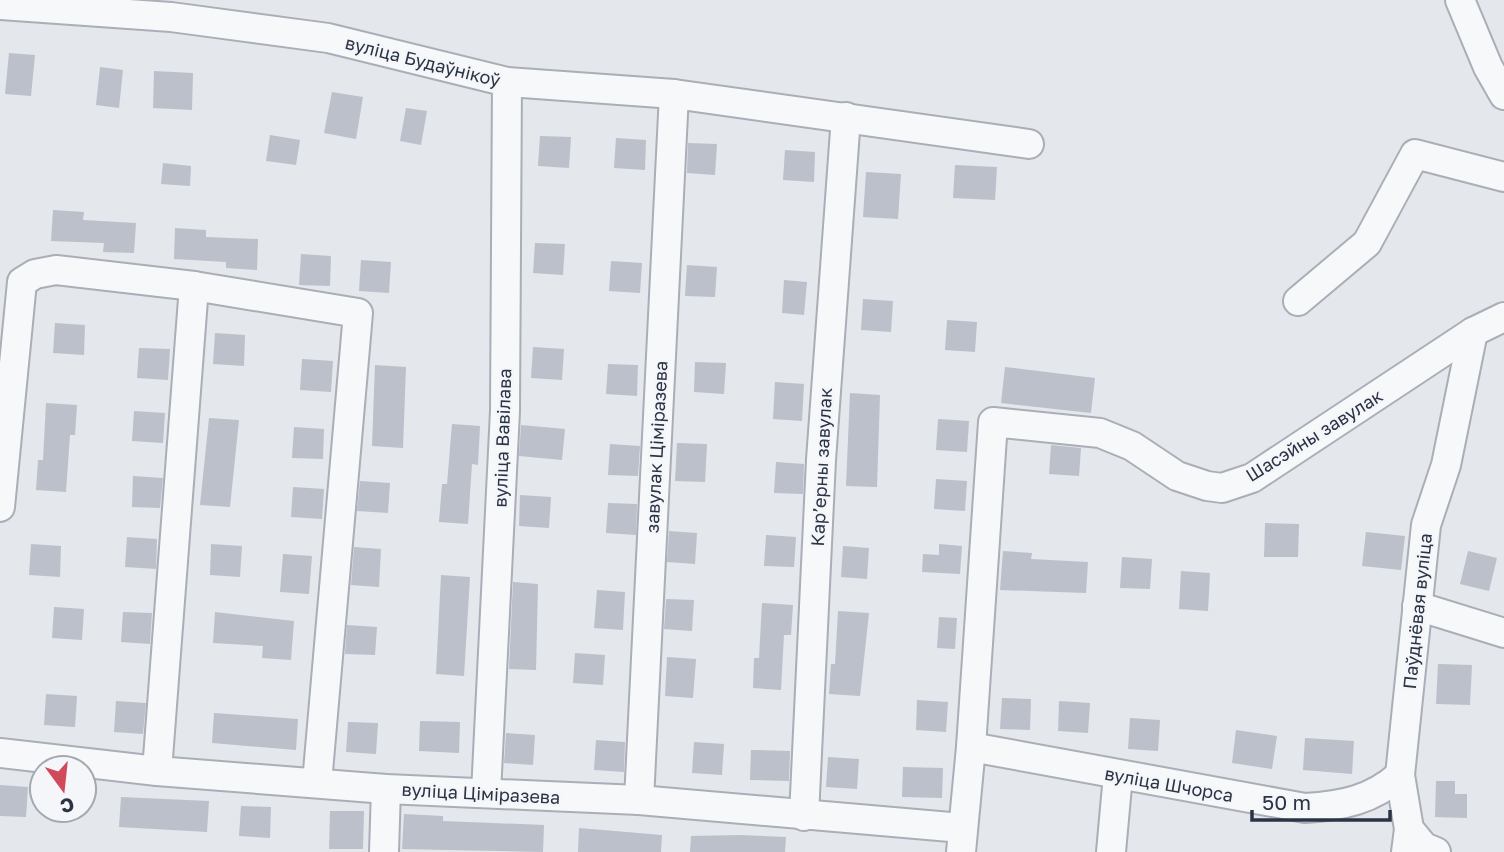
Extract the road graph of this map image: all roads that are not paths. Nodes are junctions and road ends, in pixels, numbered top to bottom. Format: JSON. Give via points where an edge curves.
{"nodes":[{"id":1,"x":1460,"y":0,"type":"edge"},
{"id":2,"x":41,"y":4,"type":"edge"},
{"id":3,"x":0,"y":5,"type":"edge"},
{"id":4,"x":507,"y":82,"type":"junction"},
{"id":5,"x":674,"y":94,"type":"junction"},
{"id":6,"x":1504,"y":95,"type":"edge"},
{"id":7,"x":846,"y":117,"type":"junction"},
{"id":8,"x":1028,"y":144,"type":"dead end"},
{"id":9,"x":1504,"y":177,"type":"edge"},
{"id":10,"x":22,"y":282,"type":"junction"},
{"id":11,"x":194,"y":286,"type":"junction"},
{"id":12,"x":1298,"y":301,"type":"dead end"},
{"id":13,"x":0,"y":302,"type":"edge"},
{"id":14,"x":1504,"y":317,"type":"edge"},
{"id":15,"x":1473,"y":332,"type":"junction"},
{"id":16,"x":0,"y":506,"type":"edge"},
{"id":17,"x":1417,"y":606,"type":"junction"},
{"id":18,"x":1504,"y":633,"type":"edge"},
{"id":19,"x":971,"y":747,"type":"junction"},
{"id":20,"x":0,"y":752,"type":"edge"},
{"id":21,"x":157,"y":771,"type":"junction"},
{"id":22,"x":1118,"y":775,"type":"junction"},
{"id":23,"x":1400,"y":775,"type":"junction"},
{"id":24,"x":317,"y":783,"type":"junction"},
{"id":25,"x":386,"y":789,"type":"junction"},
{"id":26,"x":486,"y":793,"type":"junction"},
{"id":27,"x":639,"y":800,"type":"junction"},
{"id":28,"x":804,"y":816,"type":"junction"},
{"id":29,"x":962,"y":840,"type":"edge"},
{"id":30,"x":1407,"y":841,"type":"edge"},
{"id":31,"x":384,"y":852,"type":"edge"},
{"id":32,"x":1111,"y":852,"type":"edge"},
{"id":33,"x":1436,"y":852,"type":"edge"}],
"edges":[{"from":1,"to":6,"type":"street"},
{"from":2,"to":3,"type":"street","name":"вуліца Будаўнікоў"},
{"from":2,"to":4,"type":"street","name":"вуліца Будаўнікоў","via":[[328,38]]},
{"from":4,"to":5,"type":"street","name":"вуліца Будаўнікоў"},
{"from":4,"to":26,"type":"street","name":"вуліца Вавілава","via":[[505,411]]},
{"from":5,"to":7,"type":"street","name":"вуліца Будаўнікоў"},
{"from":5,"to":27,"type":"street","name":"завулак Ціміразева"},
{"from":7,"to":8,"type":"street","name":"вуліца Будаўнікоў"},
{"from":7,"to":28,"type":"street","name":"Карʼерны завулак","via":[[821,460]]},
{"from":9,"to":12,"type":"street","via":[[1415,154],[1367,243]]},
{"from":10,"to":11,"type":"street","via":[[56,270]]},
{"from":10,"to":13,"type":"street"},
{"from":10,"to":16,"type":"street"},
{"from":11,"to":21,"type":"street"},
{"from":11,"to":24,"type":"street","via":[[358,313]]},
{"from":14,"to":15,"type":"street","name":"Шасэйны завулак"},
{"from":15,"to":17,"type":"street","name":"Паўднёвая вуліца","via":[[1446,465],[1426,525]]},
{"from":15,"to":19,"type":"street","name":"Шасэйны завулак","via":[[1252,478],[1222,488],[1177,476],[1132,446],[1100,433],[993,422]]},
{"from":17,"to":18,"type":"street"},
{"from":17,"to":23,"type":"street","name":"Паўднёвая вуліца"},
{"from":19,"to":22,"type":"street","name":"вуліца Шчорса"},
{"from":19,"to":29,"type":"street"},
{"from":20,"to":21,"type":"street","name":"вуліца Ціміразева"},
{"from":21,"to":24,"type":"street","name":"вуліца Ціміразева"},
{"from":22,"to":23,"type":"street","name":"вуліца Шчорса","via":[[1305,808],[1350,803],[1381,792]]},
{"from":22,"to":32,"type":"street"},
{"from":23,"to":30,"type":"street","name":"Паўднёвая вуліца"},
{"from":24,"to":25,"type":"street","name":"вуліца Ціміразева"},
{"from":25,"to":26,"type":"street","name":"вуліца Ціміразева"},
{"from":25,"to":31,"type":"street"},
{"from":26,"to":27,"type":"street","name":"вуліца Ціміразева"},
{"from":27,"to":28,"type":"street","name":"вуліца Ціміразева"},
{"from":28,"to":29,"type":"street","name":"вуліца Ціміразева"},
{"from":30,"to":33,"type":"street"}]}
